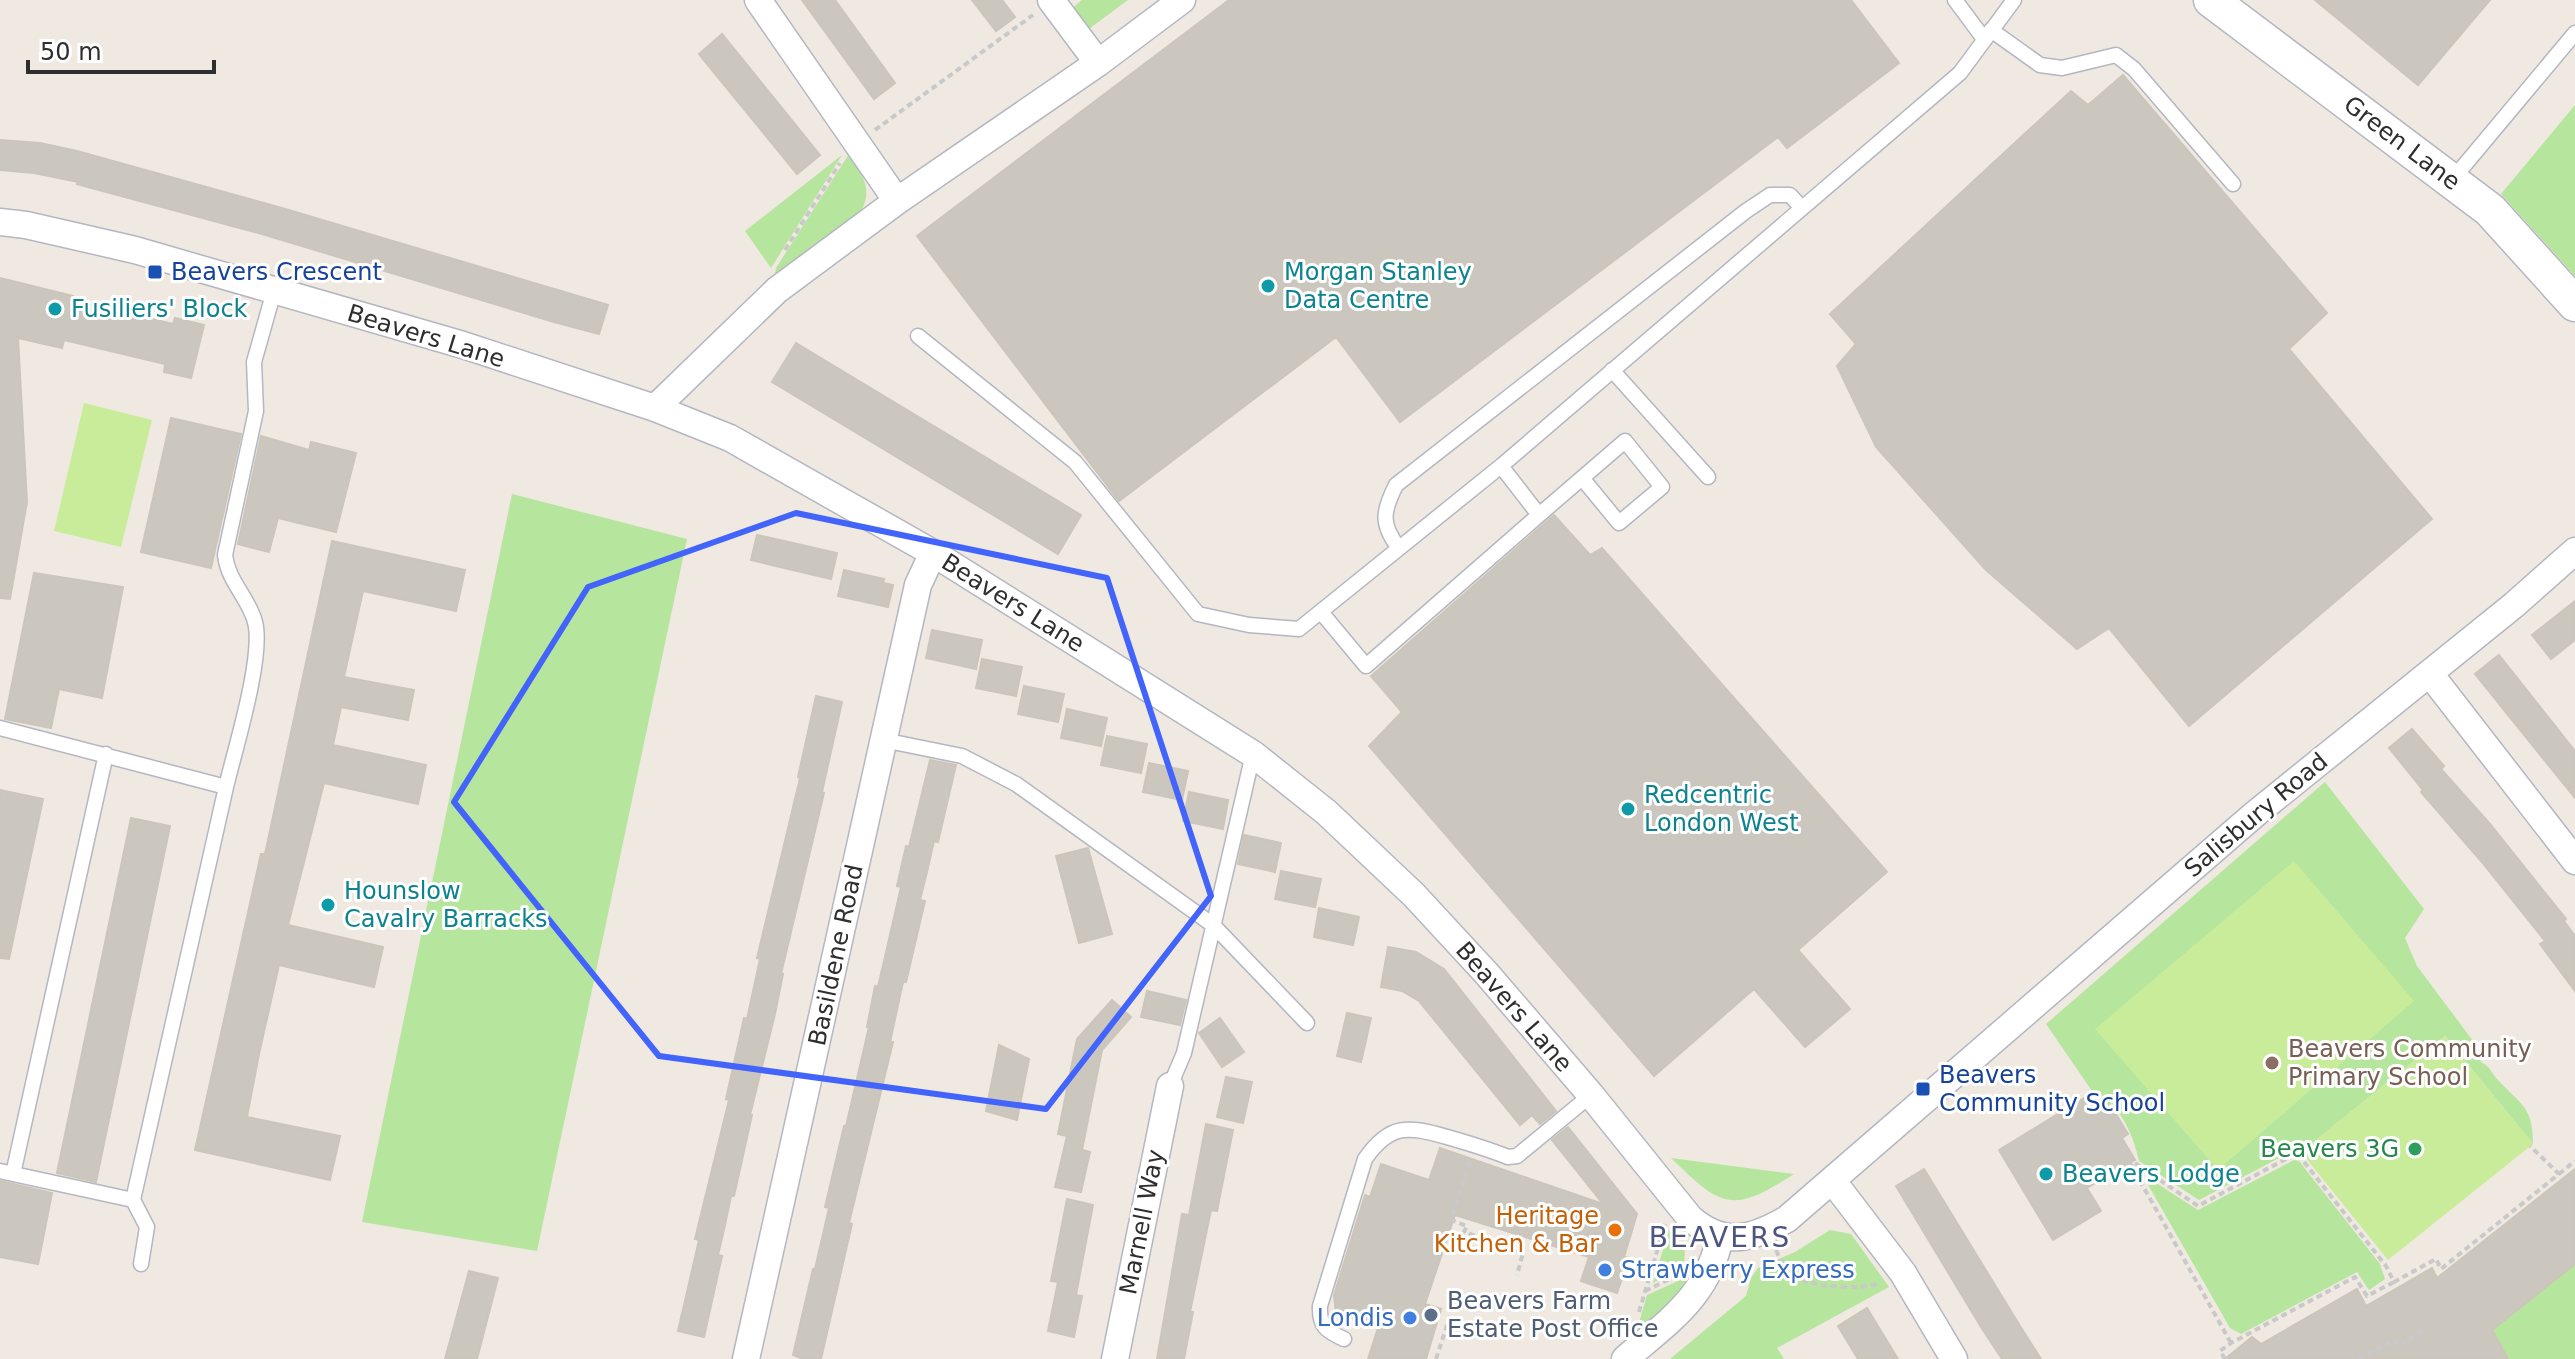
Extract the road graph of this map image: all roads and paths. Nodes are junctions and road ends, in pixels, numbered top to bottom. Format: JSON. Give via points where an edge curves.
{"nodes":[{"id":1,"x":758,"y":0,"type":"edge"},
{"id":2,"x":1182,"y":0,"type":"edge"},
{"id":3,"x":1955,"y":0,"type":"edge"},
{"id":4,"x":2014,"y":0,"type":"edge"},
{"id":5,"x":2211,"y":0,"type":"edge"},
{"id":6,"x":1043,"y":7,"type":"edge"},
{"id":7,"x":2575,"y":33,"type":"edge"},
{"id":8,"x":1988,"y":35,"type":"junction"},
{"id":9,"x":1098,"y":63,"type":"junction"},
{"id":10,"x":856,"y":144,"type":"junction"},
{"id":11,"x":2452,"y":180,"type":"junction"},
{"id":12,"x":2233,"y":184,"type":"dead end"},
{"id":13,"x":897,"y":201,"type":"junction"},
{"id":14,"x":1801,"y":207,"type":"junction"},
{"id":15,"x":0,"y":222,"type":"edge"},
{"id":16,"x":785,"y":250,"type":"dead end"},
{"id":17,"x":274,"y":291,"type":"junction"},
{"id":18,"x":2575,"y":304,"type":"edge"},
{"id":19,"x":918,"y":336,"type":"dead end"},
{"id":20,"x":1612,"y":370,"type":"junction"},
{"id":21,"x":655,"y":408,"type":"junction"},
{"id":22,"x":1501,"y":466,"type":"junction"},
{"id":23,"x":1708,"y":477,"type":"dead end"},
{"id":24,"x":1582,"y":478,"type":"junction"},
{"id":25,"x":1539,"y":515,"type":"junction"},
{"id":26,"x":1399,"y":548,"type":"junction"},
{"id":27,"x":2575,"y":551,"type":"edge"},
{"id":28,"x":933,"y":553,"type":"junction"},
{"id":29,"x":1321,"y":612,"type":"junction"},
{"id":30,"x":2430,"y":674,"type":"junction"},
{"id":31,"x":0,"y":728,"type":"edge"},
{"id":32,"x":883,"y":740,"type":"junction"},
{"id":33,"x":106,"y":754,"type":"junction"},
{"id":34,"x":1253,"y":754,"type":"junction"},
{"id":35,"x":226,"y":787,"type":"junction"},
{"id":36,"x":2575,"y":861,"type":"edge"},
{"id":37,"x":1213,"y":925,"type":"junction"},
{"id":38,"x":1307,"y":1023,"type":"dead end"},
{"id":39,"x":1170,"y":1086,"type":"joint"},
{"id":40,"x":1591,"y":1095,"type":"junction"},
{"id":41,"x":2530,"y":1146,"type":"dead end"},
{"id":42,"x":2575,"y":1161,"type":"edge"},
{"id":43,"x":1469,"y":1167,"type":"dead end"},
{"id":44,"x":7,"y":1172,"type":"edge"},
{"id":45,"x":2559,"y":1174,"type":"junction"},
{"id":46,"x":1832,"y":1180,"type":"junction"},
{"id":47,"x":1673,"y":1199,"type":"junction"},
{"id":48,"x":133,"y":1200,"type":"junction"},
{"id":49,"x":1768,"y":1230,"type":"junction"},
{"id":50,"x":1720,"y":1237,"type":"junction"},
{"id":51,"x":141,"y":1264,"type":"dead end"},
{"id":52,"x":1903,"y":1273,"type":"junction"},
{"id":53,"x":1517,"y":1275,"type":"dead end"},
{"id":54,"x":2394,"y":1282,"type":"junction"},
{"id":55,"x":1450,"y":1316,"type":"dead end"},
{"id":56,"x":1637,"y":1318,"type":"dead end"},
{"id":57,"x":2424,"y":1330,"type":"dead end"},
{"id":58,"x":1344,"y":1339,"type":"dead end"},
{"id":59,"x":2231,"y":1343,"type":"junction"},
{"id":60,"x":746,"y":1359,"type":"edge"},
{"id":61,"x":1115,"y":1359,"type":"edge"},
{"id":62,"x":1436,"y":1359,"type":"edge"},
{"id":63,"x":1625,"y":1359,"type":"edge"},
{"id":64,"x":1954,"y":1359,"type":"edge"},
{"id":65,"x":2225,"y":1359,"type":"edge"},
{"id":66,"x":2359,"y":1359,"type":"edge"}],
"edges":[{"from":1,"to":10,"type":"street"},
{"from":2,"to":9,"type":"street"},
{"from":3,"to":8,"type":"lane"},
{"from":4,"to":8,"type":"lane"},
{"from":5,"to":11,"type":"street","name":"Green Lane"},
{"from":6,"to":9,"type":"street"},
{"from":6,"to":10,"type":"path"},
{"from":7,"to":11,"type":"lane"},
{"from":8,"to":12,"type":"lane","via":[[2040,65],[2062,68],[2116,55]]},
{"from":8,"to":14,"type":"lane","via":[[1960,73]]},
{"from":9,"to":13,"type":"street"},
{"from":10,"to":13,"type":"street"},
{"from":10,"to":16,"type":"path"},
{"from":11,"to":18,"type":"street","name":"Green Lane","via":[[2490,210]]},
{"from":13,"to":21,"type":"street","via":[[777,290]]},
{"from":14,"to":20,"type":"lane"},
{"from":14,"to":26,"type":"lane","via":[[1790,195],[1770,195],[1746,211],[1396,485],[1384,508],[1388,534]]},
{"from":15,"to":17,"type":"street","name":"Beavers Lane","via":[[135,250]]},
{"from":17,"to":21,"type":"street","name":"Beavers Lane"},
{"from":17,"to":35,"type":"lane","via":[[254,362],[256,411],[225,555],[228,573],[255,620],[258,645]]},
{"from":19,"to":29,"type":"lane","via":[[1075,462],[1198,614],[1299,629]]},
{"from":20,"to":22,"type":"lane"},
{"from":20,"to":23,"type":"lane"},
{"from":21,"to":28,"type":"street","name":"Beavers Lane","via":[[741,443]]},
{"from":22,"to":25,"type":"lane"},
{"from":22,"to":26,"type":"lane"},
{"from":24,"to":24,"type":"lane","via":[[1619,523],[1662,487],[1625,441]]},
{"from":24,"to":25,"type":"lane"},
{"from":25,"to":29,"type":"lane","via":[[1366,666]]},
{"from":26,"to":29,"type":"lane"},
{"from":27,"to":30,"type":"street","name":"Salisbury Road"},
{"from":28,"to":32,"type":"street","name":"Basildene Road","via":[[918,585]]},
{"from":28,"to":34,"type":"street","name":"Beavers Lane"},
{"from":30,"to":36,"type":"street"},
{"from":30,"to":46,"type":"street","name":"Salisbury Road","via":[[2255,814]]},
{"from":31,"to":33,"type":"lane"},
{"from":32,"to":37,"type":"lane","via":[[977,762],[1016,784]]},
{"from":32,"to":60,"type":"street","name":"Basildene Road"},
{"from":33,"to":35,"type":"lane"},
{"from":33,"to":44,"type":"lane"},
{"from":34,"to":37,"type":"lane"},
{"from":34,"to":40,"type":"street","name":"Beavers Lane","via":[[1326,812],[1414,895]]},
{"from":35,"to":48,"type":"lane"},
{"from":37,"to":38,"type":"lane"},
{"from":37,"to":39,"type":"lane","via":[[1184,1053]]},
{"from":39,"to":61,"type":"street","name":"Marnell Way"},
{"from":40,"to":47,"type":"street","name":"Beavers Lane"},
{"from":40,"to":58,"type":"lane","via":[[1517,1156],[1415,1128],[1376,1143],[1365,1159],[1320,1306],[1319,1321],[1326,1331]]},
{"from":41,"to":45,"type":"path"},
{"from":42,"to":45,"type":"path"},
{"from":43,"to":53,"type":"path","via":[[1451,1220],[1467,1226],[1464,1232],[1523,1253]]},
{"from":44,"to":48,"type":"lane"},
{"from":45,"to":54,"type":"path","via":[[2441,1269],[2436,1259]]},
{"from":46,"to":49,"type":"street"},
{"from":46,"to":52,"type":"street"},
{"from":47,"to":50,"type":"street","name":"Beavers Lane","via":[[1702,1229]]},
{"from":47,"to":56,"type":"path"},
{"from":48,"to":51,"type":"lane","via":[[147,1227]]},
{"from":49,"to":50,"type":"street"},
{"from":49,"to":52,"type":"path","via":[[1779,1257],[1803,1282],[1867,1288]]},
{"from":50,"to":63,"type":"street","via":[[1711,1268],[1693,1298]]},
{"from":52,"to":64,"type":"street"},
{"from":54,"to":59,"type":"path","via":[[2367,1296],[2355,1277]]},
{"from":54,"to":59,"type":"path","via":[[2297,1153],[2198,1206],[2132,1163]]},
{"from":55,"to":62,"type":"path"},
{"from":57,"to":66,"type":"path","via":[[2398,1346],[2395,1340]]},
{"from":59,"to":65,"type":"path","via":[[2220,1351]]}]}
